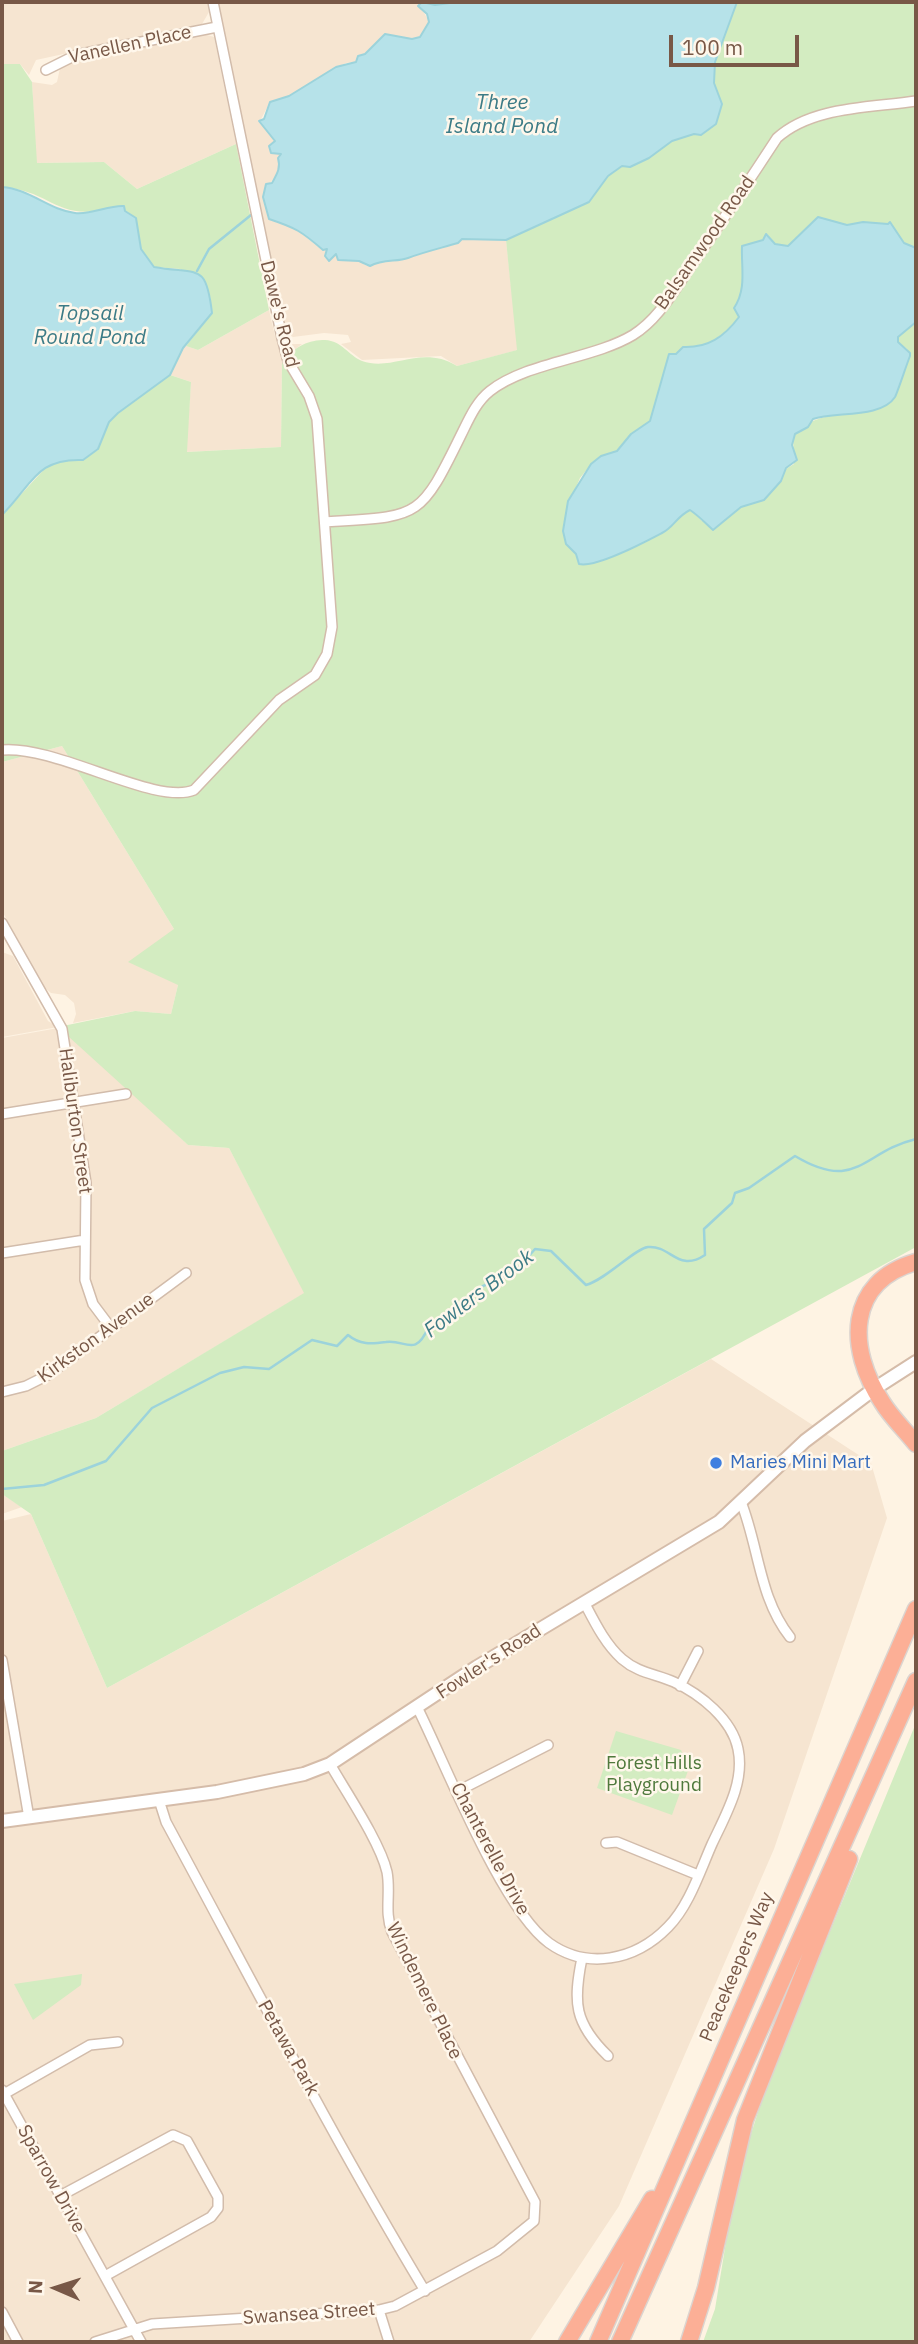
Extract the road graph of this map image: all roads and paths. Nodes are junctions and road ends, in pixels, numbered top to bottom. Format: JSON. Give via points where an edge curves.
{"nodes":[{"id":1,"x":213,"y":2,"type":"edge"},
{"id":2,"x":217,"y":27,"type":"junction"},
{"id":3,"x":46,"y":70,"type":"dead end"},
{"id":4,"x":916,"y":101,"type":"edge"},
{"id":5,"x":325,"y":522,"type":"junction"},
{"id":6,"x":2,"y":750,"type":"edge"},
{"id":7,"x":2,"y":923,"type":"edge"},
{"id":8,"x":11,"y":941,"type":"junction"},
{"id":9,"x":2,"y":946,"type":"edge"},
{"id":10,"x":126,"y":1094,"type":"dead end"},
{"id":11,"x":74,"y":1102,"type":"junction"},
{"id":12,"x":2,"y":1114,"type":"edge"},
{"id":13,"x":85,"y":1240,"type":"junction"},
{"id":14,"x":2,"y":1253,"type":"edge"},
{"id":15,"x":916,"y":1262,"type":"edge"},
{"id":16,"x":186,"y":1273,"type":"dead end"},
{"id":17,"x":111,"y":1328,"type":"junction"},
{"id":18,"x":916,"y":1362,"type":"edge"},
{"id":19,"x":874,"y":1389,"type":"junction"},
{"id":20,"x":2,"y":1392,"type":"edge"},
{"id":21,"x":916,"y":1444,"type":"edge"},
{"id":22,"x":741,"y":1502,"type":"junction"},
{"id":23,"x":916,"y":1592,"type":"edge"},
{"id":24,"x":584,"y":1602,"type":"junction"},
{"id":25,"x":916,"y":1609,"type":"edge"},
{"id":26,"x":790,"y":1637,"type":"dead end"},
{"id":27,"x":698,"y":1651,"type":"dead end"},
{"id":28,"x":2,"y":1660,"type":"edge"},
{"id":29,"x":916,"y":1681,"type":"edge"},
{"id":30,"x":680,"y":1686,"type":"junction"},
{"id":31,"x":418,"y":1709,"type":"junction"},
{"id":32,"x":867,"y":1721,"type":"junction"},
{"id":33,"x":894,"y":1731,"type":"junction"},
{"id":34,"x":548,"y":1745,"type":"dead end"},
{"id":35,"x":330,"y":1764,"type":"junction"},
{"id":36,"x":458,"y":1791,"type":"junction"},
{"id":37,"x":159,"y":1800,"type":"junction"},
{"id":38,"x":29,"y":1818,"type":"junction"},
{"id":39,"x":2,"y":1822,"type":"edge"},
{"id":40,"x":606,"y":1843,"type":"dead end"},
{"id":41,"x":698,"y":1875,"type":"junction"},
{"id":42,"x":582,"y":1958,"type":"junction"},
{"id":43,"x":118,"y":2042,"type":"dead end"},
{"id":44,"x":608,"y":2056,"type":"dead end"},
{"id":45,"x":3,"y":2092,"type":"edge"},
{"id":46,"x":699,"y":2114,"type":"junction"},
{"id":47,"x":60,"y":2196,"type":"junction"},
{"id":48,"x":536,"y":2213,"type":"joint"},
{"id":49,"x":105,"y":2276,"type":"junction"},
{"id":50,"x":425,"y":2291,"type":"junction"},
{"id":51,"x":379,"y":2310,"type":"junction"},
{"id":52,"x":2,"y":2312,"type":"edge"},
{"id":53,"x":133,"y":2328,"type":"junction"},
{"id":54,"x":18,"y":2342,"type":"edge"},
{"id":55,"x":95,"y":2342,"type":"edge"},
{"id":56,"x":141,"y":2342,"type":"edge"},
{"id":57,"x":389,"y":2342,"type":"edge"},
{"id":58,"x":567,"y":2342,"type":"edge"},
{"id":59,"x":598,"y":2342,"type":"edge"},
{"id":60,"x":620,"y":2342,"type":"edge"},
{"id":61,"x":689,"y":2342,"type":"edge"}],
"edges":[{"from":1,"to":2,"type":"street","name":"Dawe's Road"},
{"from":2,"to":3,"type":"street","name":"Vanellen Place","via":[[76,55]]},
{"from":2,"to":5,"type":"street","name":"Dawe's Road","via":[[282,338],[294,374],[315,407]]},
{"from":4,"to":5,"type":"street","name":"Balsamwood Road","via":[[813,117],[794,125],[777,138],[674,290],[643,327],[620,341],[507,381],[487,393],[432,490],[407,513]]},
{"from":5,"to":6,"type":"street","name":"Dawe's Road","via":[[332,627],[322,665],[279,701],[194,790],[183,795],[156,790],[36,752]]},
{"from":7,"to":8,"type":"street","name":"Haliburton Street"},
{"from":8,"to":9,"type":"street"},
{"from":8,"to":11,"type":"street","name":"Haliburton Street","via":[[62,1029]]},
{"from":10,"to":11,"type":"street"},
{"from":11,"to":12,"type":"street"},
{"from":11,"to":13,"type":"street","name":"Haliburton Street","via":[[86,1183]]},
{"from":13,"to":14,"type":"street"},
{"from":13,"to":17,"type":"street","name":"Haliburton Street","via":[[86,1289]]},
{"from":15,"to":19,"type":"highway","via":[[886,1275],[862,1307],[861,1351]]},
{"from":16,"to":17,"type":"street","name":"Kirkston Avenue"},
{"from":17,"to":20,"type":"street","name":"Kirkston Avenue","via":[[38,1381]]},
{"from":18,"to":19,"type":"street","name":"Fowler's Road"},
{"from":19,"to":21,"type":"highway"},
{"from":19,"to":22,"type":"street","name":"Fowler's Road","via":[[805,1441]]},
{"from":22,"to":24,"type":"street","name":"Fowler's Road","via":[[719,1522]]},
{"from":22,"to":26,"type":"street","via":[[754,1532],[775,1618]]},
{"from":23,"to":32,"type":"highway"},
{"from":24,"to":30,"type":"street","name":"Chanterelle Drive","via":[[621,1658],[644,1674]]},
{"from":24,"to":31,"type":"street","name":"Fowler's Road"},
{"from":25,"to":32,"type":"highway","name":"Peacekeepers Way"},
{"from":27,"to":30,"type":"street"},
{"from":28,"to":38,"type":"street"},
{"from":29,"to":33,"type":"highway"},
{"from":30,"to":41,"type":"street","name":"Chanterelle Drive","via":[[723,1718],[738,1747],[740,1776]]},
{"from":31,"to":35,"type":"street","name":"Fowler's Road"},
{"from":31,"to":36,"type":"street","name":"Chanterelle Drive"},
{"from":32,"to":46,"type":"highway","name":"Peacekeepers Way"},
{"from":33,"to":60,"type":"highway"},
{"from":33,"to":61,"type":"highway","via":[[745,2120]]},
{"from":34,"to":36,"type":"street"},
{"from":35,"to":37,"type":"street","name":"Fowler's Road","via":[[260,1784]]},
{"from":35,"to":48,"type":"street","name":"Windemere Place","via":[[384,1862],[392,1932],[535,2202]]},
{"from":36,"to":42,"type":"street","name":"Chanterelle Drive","via":[[524,1917],[547,1941]]},
{"from":37,"to":38,"type":"street","name":"Fowler's Road"},
{"from":37,"to":50,"type":"street","name":"Petawa Park","via":[[166,1822],[262,2003]]},
{"from":38,"to":39,"type":"street","name":"Fowler's Road"},
{"from":40,"to":41,"type":"street","via":[[617,1842]]},
{"from":41,"to":42,"type":"street","name":"Chanterelle Drive","via":[[669,1927],[638,1951],[605,1959]]},
{"from":42,"to":44,"type":"street","via":[[575,2006],[594,2042]]},
{"from":43,"to":45,"type":"street","via":[[90,2045]]},
{"from":45,"to":47,"type":"street","name":"Sparrow Drive"},
{"from":46,"to":58,"type":"highway"},
{"from":46,"to":59,"type":"highway","name":"Peacekeepers Way"},
{"from":47,"to":49,"type":"street","name":"Sparrow Drive"},
{"from":47,"to":49,"type":"street","via":[[169,2136],[184,2138],[199,2163],[218,2197],[214,2215]]},
{"from":48,"to":50,"type":"street","name":"Swansea Street","via":[[529,2227],[508,2243]]},
{"from":49,"to":53,"type":"street","name":"Sparrow Drive"},
{"from":50,"to":51,"type":"street","name":"Swansea Street"},
{"from":51,"to":53,"type":"street","name":"Swansea Street"},
{"from":51,"to":57,"type":"street"},
{"from":52,"to":54,"type":"street"},
{"from":53,"to":55,"type":"street","name":"Swansea Street"},
{"from":53,"to":56,"type":"street","name":"Sparrow Drive"}]}
